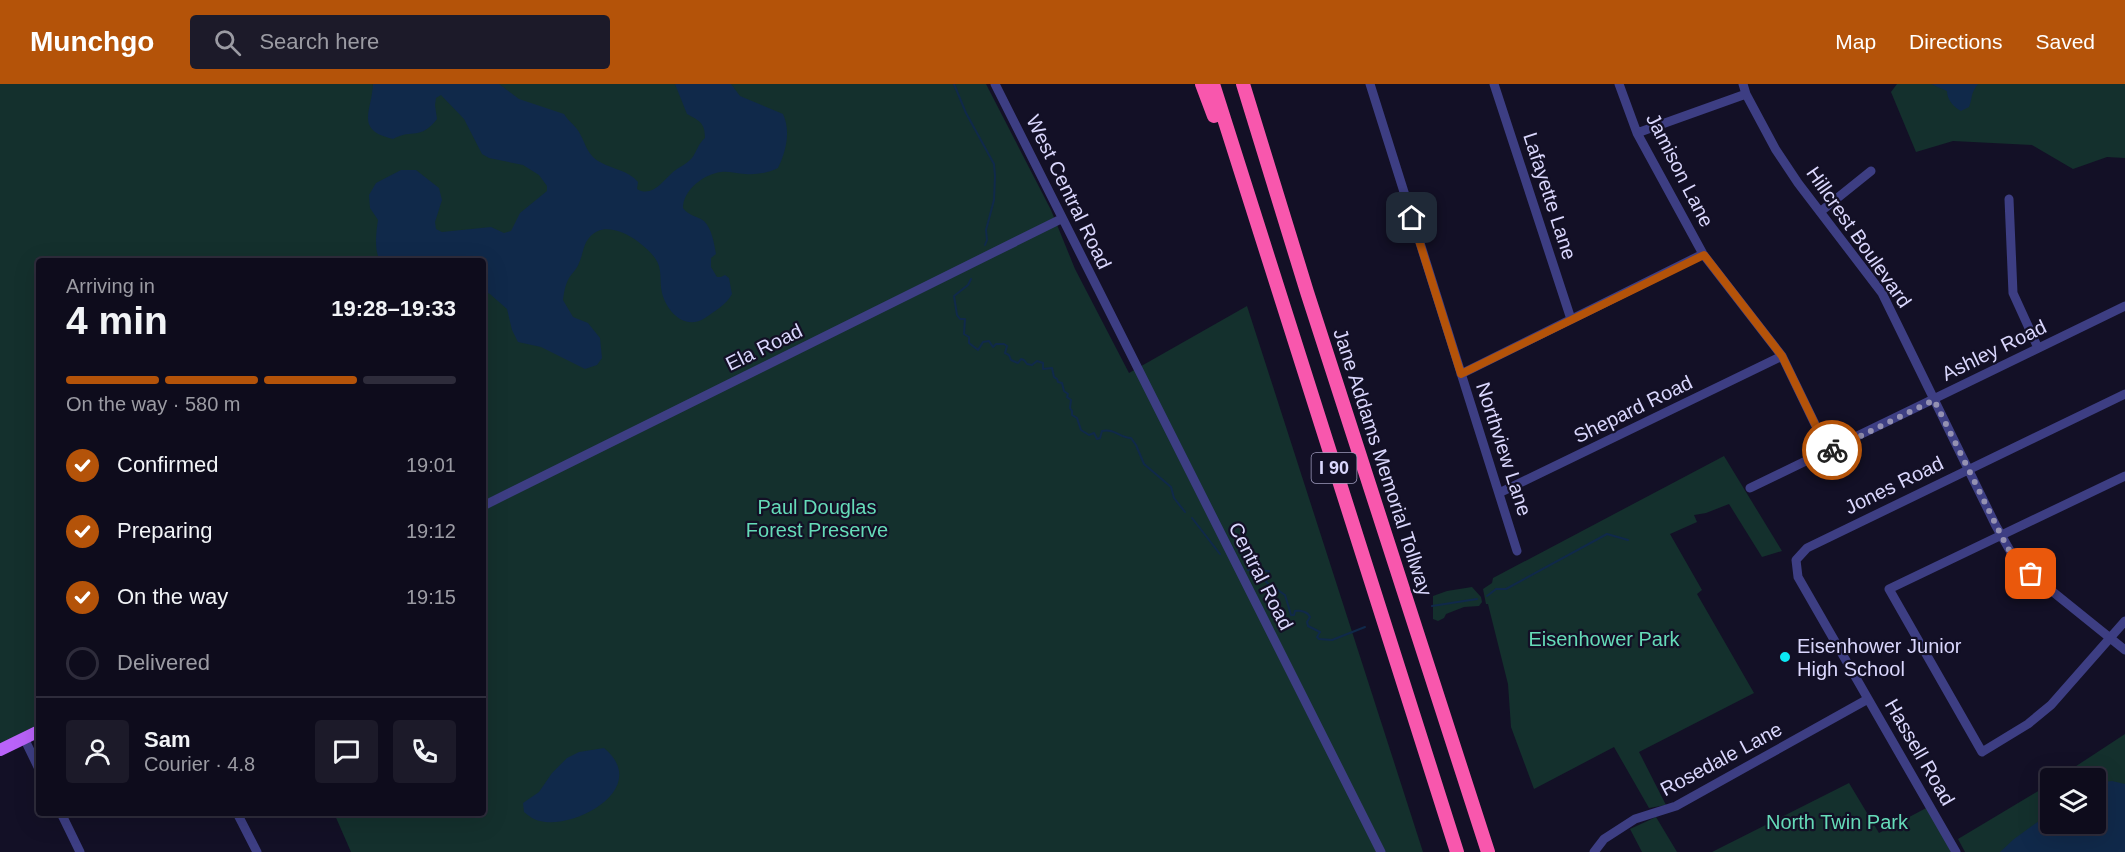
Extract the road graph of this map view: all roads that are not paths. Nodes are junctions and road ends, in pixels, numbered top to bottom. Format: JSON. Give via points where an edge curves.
{"nodes":[{"id":1,"x":995,"y":84,"type":"edge"},
{"id":2,"x":1202,"y":84,"type":"edge"},
{"id":3,"x":1213,"y":84,"type":"edge"},
{"id":4,"x":1243,"y":84,"type":"edge"},
{"id":5,"x":1370,"y":84,"type":"edge"},
{"id":6,"x":1494,"y":84,"type":"edge"},
{"id":7,"x":1619,"y":84,"type":"edge"},
{"id":8,"x":1743,"y":84,"type":"edge"},
{"id":9,"x":1746,"y":94,"type":"junction"},
{"id":10,"x":1637,"y":134,"type":"junction"},
{"id":11,"x":1871,"y":171,"type":"dead end"},
{"id":12,"x":2009,"y":199,"type":"dead end"},
{"id":13,"x":1820,"y":212,"type":"junction"},
{"id":14,"x":1061,"y":219,"type":"junction"},
{"id":15,"x":1265,"y":249,"type":"junction"},
{"id":16,"x":1704,"y":255,"type":"junction"},
{"id":17,"x":2125,"y":306,"type":"edge"},
{"id":18,"x":1110,"y":316,"type":"joint"},
{"id":19,"x":1571,"y":319,"type":"junction"},
{"id":20,"x":2038,"y":348,"type":"junction"},
{"id":21,"x":1782,"y":356,"type":"junction"},
{"id":22,"x":1461,"y":374,"type":"junction"},
{"id":23,"x":2125,"y":394,"type":"edge"},
{"id":24,"x":1934,"y":400,"type":"junction"},
{"id":25,"x":1828,"y":451,"type":"junction"},
{"id":26,"x":1969,"y":469,"type":"junction"},
{"id":27,"x":2125,"y":476,"type":"edge"},
{"id":28,"x":1750,"y":488,"type":"dead end"},
{"id":29,"x":1499,"y":493,"type":"junction"},
{"id":30,"x":486,"y":505,"type":"edge"},
{"id":31,"x":2001,"y":536,"type":"junction"},
{"id":32,"x":1517,"y":551,"type":"dead end"},
{"id":33,"x":1798,"y":577,"type":"joint"},
{"id":34,"x":2125,"y":621,"type":"edge"},
{"id":35,"x":2110,"y":638,"type":"junction"},
{"id":36,"x":2125,"y":650,"type":"edge"},
{"id":37,"x":1868,"y":699,"type":"junction"},
{"id":38,"x":36,"y":732,"type":"edge"},
{"id":39,"x":24,"y":738,"type":"junction"},
{"id":40,"x":0,"y":750,"type":"edge"},
{"id":41,"x":36,"y":763,"type":"edge"},
{"id":42,"x":62,"y":816,"type":"edge"},
{"id":43,"x":239,"y":816,"type":"edge"},
{"id":44,"x":80,"y":852,"type":"edge"},
{"id":45,"x":258,"y":852,"type":"edge"},
{"id":46,"x":1381,"y":852,"type":"edge"},
{"id":47,"x":1457,"y":852,"type":"edge"},
{"id":48,"x":1488,"y":852,"type":"edge"},
{"id":49,"x":1594,"y":852,"type":"edge"},
{"id":50,"x":1956,"y":852,"type":"edge"}],
"edges":[{"from":1,"to":14,"type":"street","name":"West Central Road"},
{"from":2,"to":15,"type":"highway"},
{"from":3,"to":15,"type":"highway","number":"I 90"},
{"from":4,"to":48,"type":"highway","name":"Jane Addams Memorial Tollway","number":"I 90"},
{"from":5,"to":22,"type":"street","name":"Northview Lane"},
{"from":6,"to":19,"type":"street","name":"Lafayette Lane"},
{"from":7,"to":10,"type":"street","name":"Jamison Lane"},
{"from":8,"to":9,"type":"street","name":"Hillcrest Boulevard"},
{"from":9,"to":10,"type":"street"},
{"from":9,"to":13,"type":"street","name":"Hillcrest Boulevard","via":[[1776,150]]},
{"from":10,"to":16,"type":"street","name":"Jamison Lane"},
{"from":11,"to":13,"type":"street"},
{"from":12,"to":20,"type":"street","via":[[2013,293]]},
{"from":13,"to":24,"type":"street","name":"Hillcrest Boulevard","via":[[1882,293]]},
{"from":14,"to":18,"type":"street","name":"West Central Road"},
{"from":14,"to":30,"type":"street","name":"Ela Road"},
{"from":15,"to":47,"type":"highway","number":"I 90"},
{"from":16,"to":19,"type":"street"},
{"from":16,"to":21,"type":"street","name":"Jamison Lane"},
{"from":17,"to":20,"type":"street","name":"Ashley Road"},
{"from":18,"to":46,"type":"street","name":"Central Road"},
{"from":19,"to":22,"type":"street"},
{"from":20,"to":24,"type":"street","name":"Ashley Road"},
{"from":21,"to":25,"type":"street","name":"Jamison Lane"},
{"from":21,"to":29,"type":"street","name":"Shepard Road"},
{"from":22,"to":29,"type":"street","name":"Northview Lane"},
{"from":23,"to":26,"type":"street","name":"Jones Road"},
{"from":24,"to":25,"type":"street","name":"Ashley Road"},
{"from":24,"to":26,"type":"street","name":"Hillcrest Boulevard"},
{"from":25,"to":28,"type":"street","name":"Ashley Road"},
{"from":26,"to":31,"type":"street","name":"Hillcrest Boulevard"},
{"from":26,"to":33,"type":"street","name":"Jones Road","via":[[1807,548],[1796,560]]},
{"from":27,"to":31,"type":"street"},
{"from":29,"to":32,"type":"street","name":"Northview Lane"},
{"from":31,"to":35,"type":"street","name":"Hillcrest Boulevard","via":[[2017,563]]},
{"from":31,"to":35,"type":"street","via":[[1889,589],[1982,752],[2042,714]]},
{"from":33,"to":37,"type":"street","name":"Hassell Road"},
{"from":34,"to":35,"type":"street"},
{"from":35,"to":36,"type":"street","name":"Hillcrest Boulevard"},
{"from":37,"to":49,"type":"street","name":"Rosedale Lane","via":[[1676,806],[1628,823],[1604,839]]},
{"from":37,"to":50,"type":"street","name":"Hassell Road"},
{"from":38,"to":39,"type":"main road"},
{"from":39,"to":40,"type":"main road"},
{"from":39,"to":41,"type":"street"},
{"from":42,"to":44,"type":"street"},
{"from":43,"to":45,"type":"street"}]}
